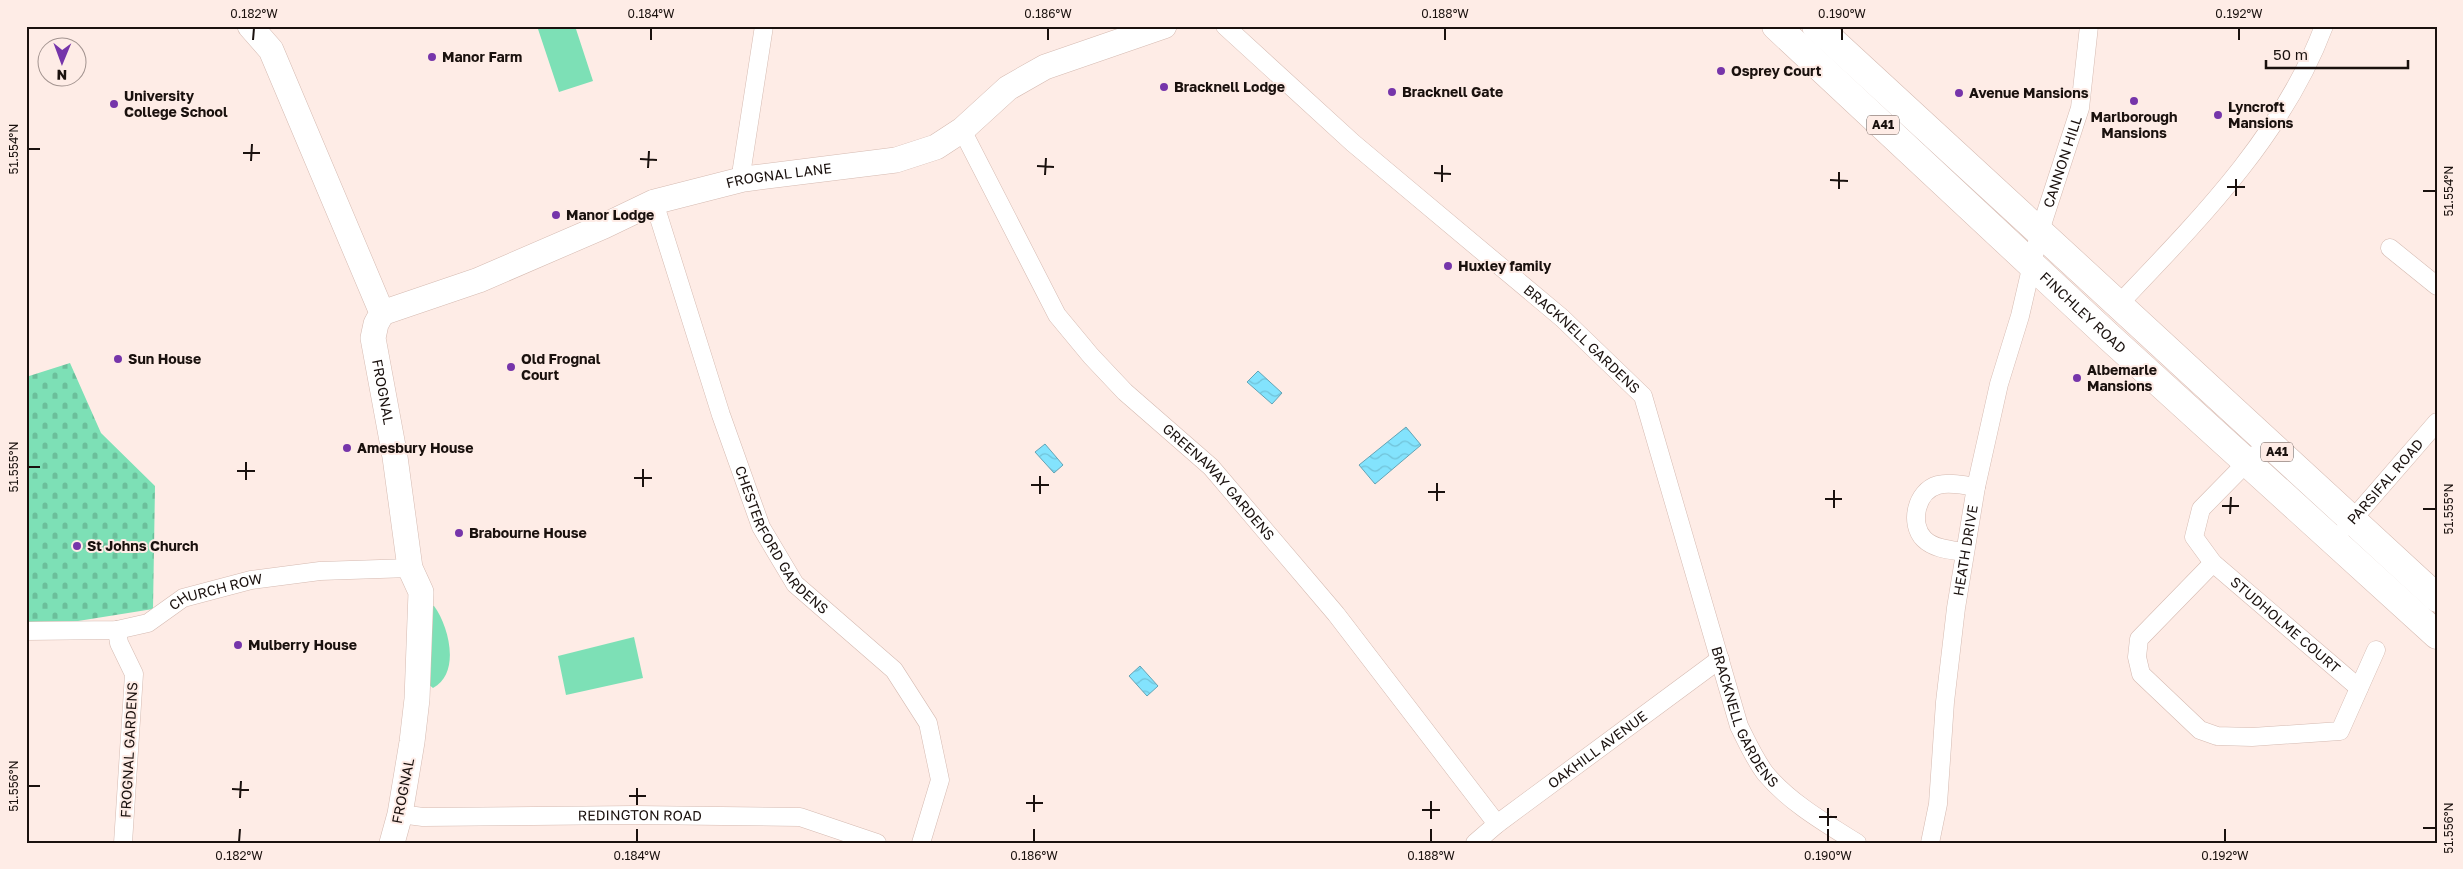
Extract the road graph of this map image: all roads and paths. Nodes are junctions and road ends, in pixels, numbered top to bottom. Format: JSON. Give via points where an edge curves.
{"nodes":[{"id":1,"x":250,"y":26,"type":"edge"},
{"id":2,"x":764,"y":26,"type":"edge"},
{"id":3,"x":1164,"y":26,"type":"edge"},
{"id":4,"x":1225,"y":26,"type":"edge"},
{"id":5,"x":1776,"y":26,"type":"edge"},
{"id":6,"x":1816,"y":26,"type":"edge"},
{"id":7,"x":2089,"y":26,"type":"edge"},
{"id":8,"x":2324,"y":26,"type":"edge"},
{"id":9,"x":962,"y":130,"type":"junction"},
{"id":10,"x":744,"y":179,"type":"junction"},
{"id":11,"x":654,"y":202,"type":"junction"},
{"id":12,"x":2039,"y":234,"type":"junction"},
{"id":13,"x":2390,"y":248,"type":"dead end"},
{"id":14,"x":2033,"y":265,"type":"junction"},
{"id":15,"x":2437,"y":286,"type":"edge"},
{"id":16,"x":2118,"y":305,"type":"junction"},
{"id":17,"x":382,"y":313,"type":"junction"},
{"id":18,"x":2437,"y":422,"type":"edge"},
{"id":19,"x":2266,"y":442,"type":"junction"},
{"id":20,"x":2248,"y":461,"type":"junction"},
{"id":21,"x":1976,"y":487,"type":"junction"},
{"id":22,"x":2352,"y":520,"type":"junction"},
{"id":23,"x":2334,"y":541,"type":"junction"},
{"id":24,"x":1964,"y":552,"type":"junction"},
{"id":25,"x":2212,"y":563,"type":"junction"},
{"id":26,"x":410,"y":568,"type":"junction"},
{"id":27,"x":2437,"y":598,"type":"edge"},
{"id":28,"x":117,"y":630,"type":"junction"},
{"id":29,"x":26,"y":632,"type":"edge"},
{"id":30,"x":2437,"y":635,"type":"edge"},
{"id":31,"x":2376,"y":650,"type":"dead end"},
{"id":32,"x":1720,"y":659,"type":"junction"},
{"id":33,"x":2359,"y":688,"type":"junction"},
{"id":34,"x":400,"y":814,"type":"junction"},
{"id":35,"x":1497,"y":824,"type":"junction"},
{"id":36,"x":123,"y":843,"type":"edge"},
{"id":37,"x":392,"y":843,"type":"edge"},
{"id":38,"x":877,"y":843,"type":"edge"},
{"id":39,"x":921,"y":843,"type":"edge"},
{"id":40,"x":1475,"y":843,"type":"edge"},
{"id":41,"x":1857,"y":843,"type":"edge"},
{"id":42,"x":1930,"y":843,"type":"edge"}],
"edges":[{"from":1,"to":17,"type":"street","via":[[271,50]]},
{"from":2,"to":10,"type":"street","via":[[742,168]]},
{"from":3,"to":9,"type":"street","name":"FROGNAL LANE","via":[[1045,66],[1008,88]]},
{"from":4,"to":32,"type":"street","name":"BRACKNELL GARDENS","via":[[1354,143],[1562,318],[1643,396]]},
{"from":5,"to":14,"type":"highway","name":"FINCHLEY ROAD","number":"A41"},
{"from":6,"to":12,"type":"highway","name":"FINCHLEY ROAD","number":"A41"},
{"from":7,"to":12,"type":"street","name":"CANNON HILL","via":[[2080,108]]},
{"from":8,"to":16,"type":"street","via":[[2316,48],[2284,107],[2234,179]]},
{"from":9,"to":10,"type":"street","name":"FROGNAL LANE","via":[[936,147],[896,160]]},
{"from":9,"to":35,"type":"street","name":"GREENAWAY GARDENS","via":[[1057,315],[1125,392],[1211,467],[1336,614]]},
{"from":10,"to":11,"type":"street","name":"FROGNAL LANE"},
{"from":11,"to":17,"type":"street","name":"FROGNAL LANE","via":[[479,280]]},
{"from":11,"to":39,"type":"street","name":"CHESTERFORD GARDENS","via":[[721,415],[761,527],[796,584],[894,670],[928,723],[940,780]]},
{"from":12,"to":14,"type":"street","name":"CANNON HILL"},
{"from":12,"to":16,"type":"highway","name":"FINCHLEY ROAD","number":"A41"},
{"from":13,"to":15,"type":"street"},
{"from":14,"to":20,"type":"highway","name":"FINCHLEY ROAD","number":"A41"},
{"from":14,"to":21,"type":"street","name":"HEATH DRIVE","via":[[1999,384]]},
{"from":16,"to":19,"type":"highway","name":"FINCHLEY ROAD","number":"A41"},
{"from":17,"to":26,"type":"street","name":"FROGNAL","via":[[373,338]]},
{"from":18,"to":22,"type":"street","name":"PARSIFAL ROAD"},
{"from":19,"to":20,"type":"street","name":"STUDHOLME COURT"},
{"from":19,"to":22,"type":"highway","name":"FINCHLEY ROAD","number":"A41"},
{"from":20,"to":23,"type":"highway","name":"FINCHLEY ROAD","number":"A41"},
{"from":20,"to":25,"type":"street","name":"STUDHOLME COURT","via":[[2201,509],[2194,537]]},
{"from":21,"to":24,"type":"street","name":"HEATH DRIVE"},
{"from":21,"to":24,"type":"street","via":[[1938,485],[1929,490],[1919,503],[1915,516],[1924,539],[1934,546]]},
{"from":22,"to":23,"type":"street","name":"PARSIFAL ROAD"},
{"from":22,"to":27,"type":"highway","name":"FINCHLEY ROAD","number":"A41"},
{"from":23,"to":30,"type":"highway","name":"FINCHLEY ROAD","number":"A41"},
{"from":24,"to":42,"type":"street","name":"HEATH DRIVE","via":[[1945,702],[1938,804]]},
{"from":25,"to":33,"type":"street","name":"STUDHOLME COURT"},
{"from":25,"to":33,"type":"street","via":[[2139,639],[2137,657],[2141,674],[2200,730],[2217,736],[2252,737],[2340,731]]},
{"from":26,"to":28,"type":"street","name":"CHURCH ROW","via":[[320,571],[251,580],[183,598],[148,623]]},
{"from":26,"to":34,"type":"street","name":"FROGNAL","via":[[421,592],[418,680]]},
{"from":28,"to":29,"type":"street","name":"CHURCH ROW"},
{"from":28,"to":36,"type":"street","name":"FROGNAL GARDENS","via":[[119,643],[134,674]]},
{"from":31,"to":33,"type":"street"},
{"from":32,"to":35,"type":"street","name":"OAKHILL AVENUE"},
{"from":32,"to":41,"type":"street","name":"BRACKNELL GARDENS","via":[[1739,726],[1766,774],[1793,799]]},
{"from":34,"to":37,"type":"street","name":"FROGNAL"},
{"from":34,"to":38,"type":"street","name":"REDINGTON ROAD","via":[[423,818],[800,817]]},
{"from":35,"to":40,"type":"street","name":"OAKHILL AVENUE"}]}
